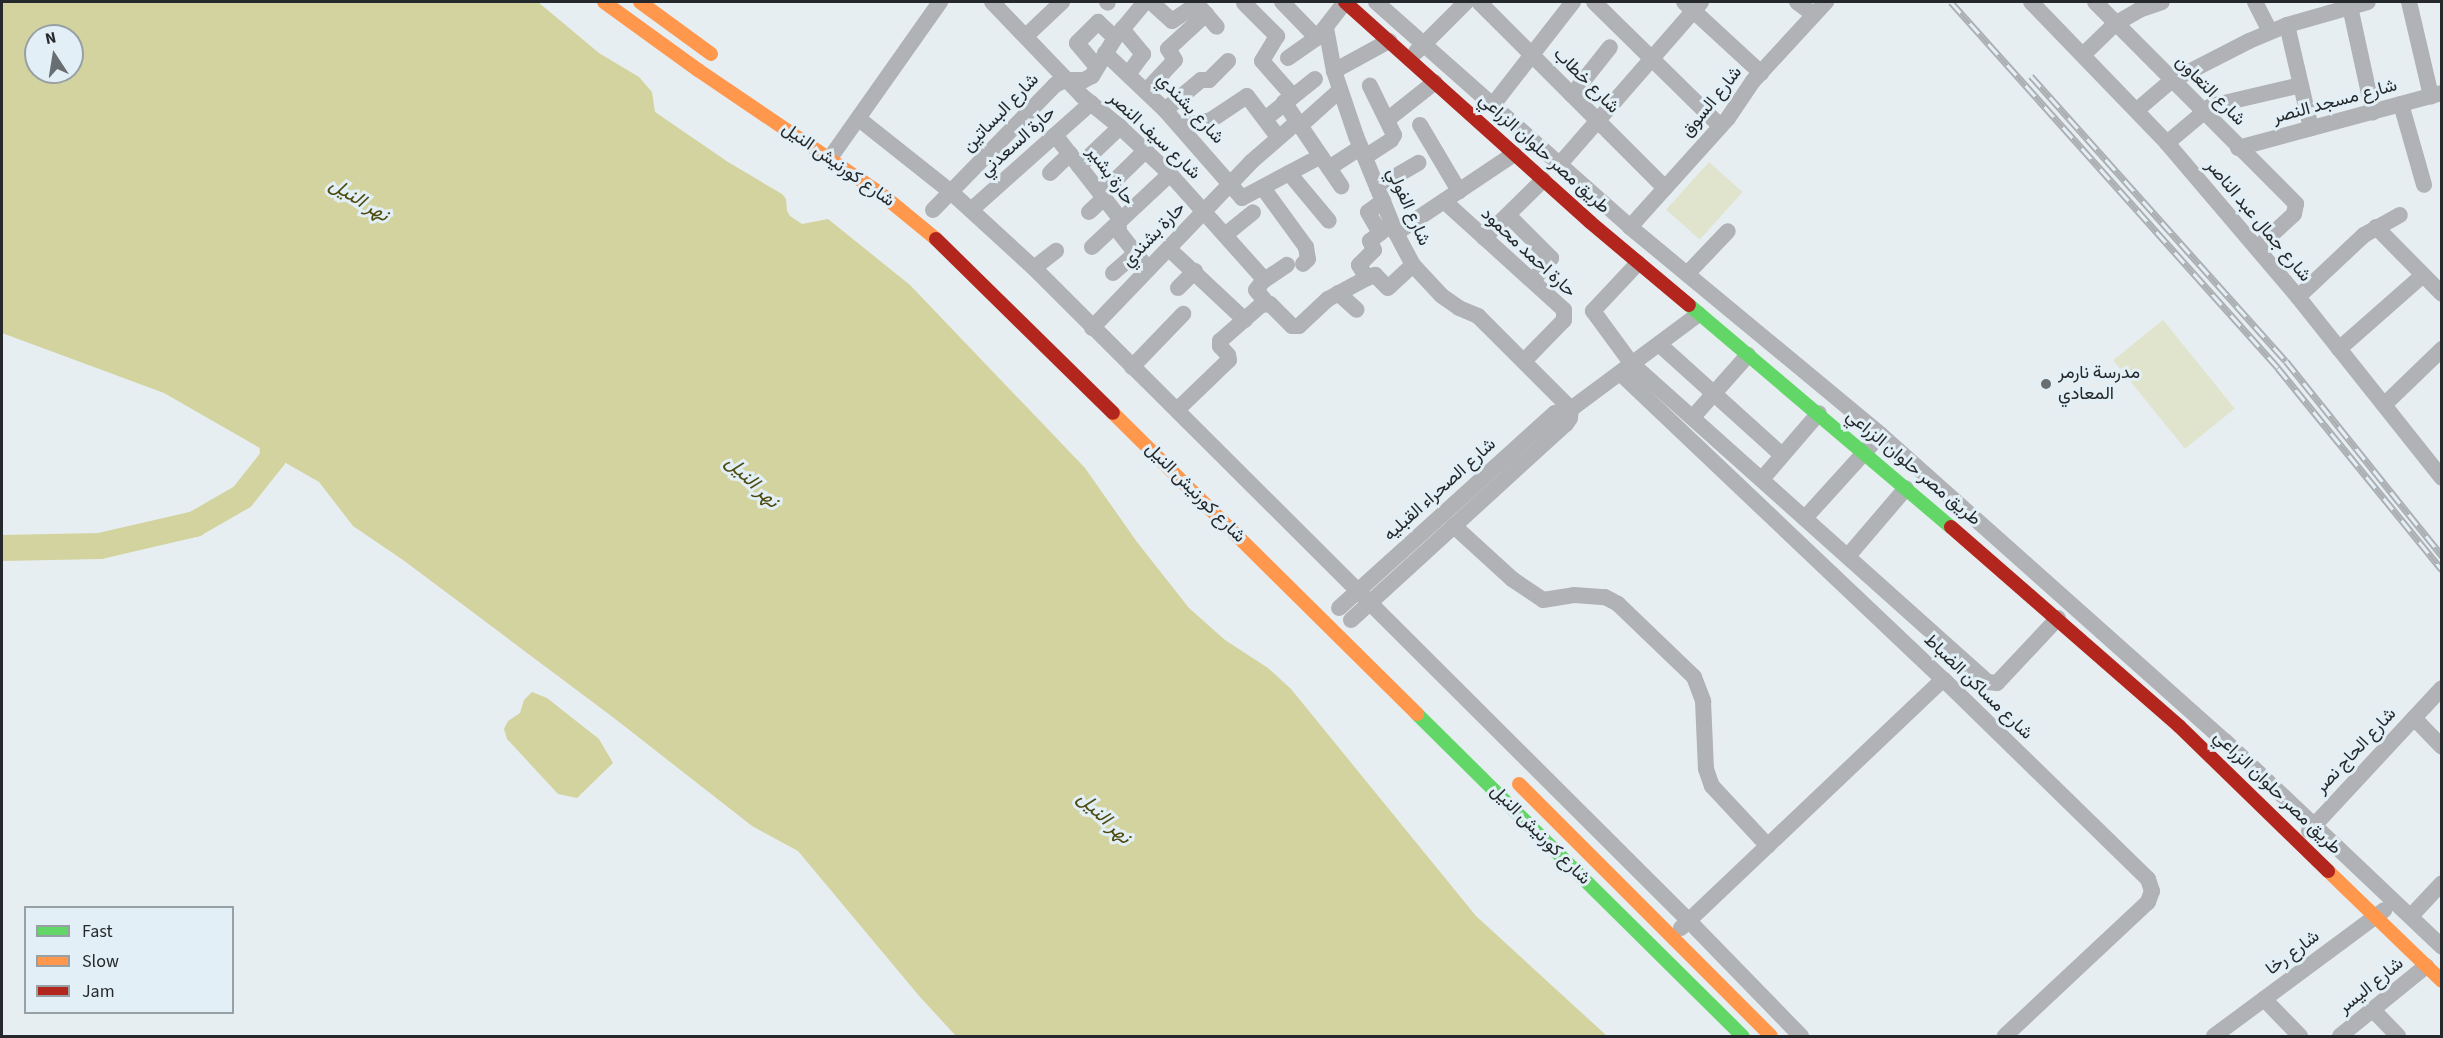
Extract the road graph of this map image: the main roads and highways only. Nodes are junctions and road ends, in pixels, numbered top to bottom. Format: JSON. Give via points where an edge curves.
{"nodes":[{"id":1,"x":604,"y":2,"type":"edge"},
{"id":2,"x":640,"y":2,"type":"edge"},
{"id":3,"x":1345,"y":2,"type":"edge"},
{"id":4,"x":724,"y":63,"type":"dead end"},
{"id":5,"x":1508,"y":773,"type":"dead end"},
{"id":6,"x":2442,"y":981,"type":"edge"},
{"id":7,"x":1742,"y":1036,"type":"edge"},
{"id":8,"x":1771,"y":1036,"type":"edge"}],
"edges":[{"from":1,"to":7,"type":"main road","name":"شارع كورنيش النيل","via":[[908,214]]},
{"from":2,"to":4,"type":"main road"},
{"from":3,"to":6,"type":"main road","name":"طريق مصر حلوان الزراعي","via":[[1590,222],[2058,618],[2179,726]]},
{"from":5,"to":8,"type":"main road","name":"شارع كورنيش النيل"}]}
